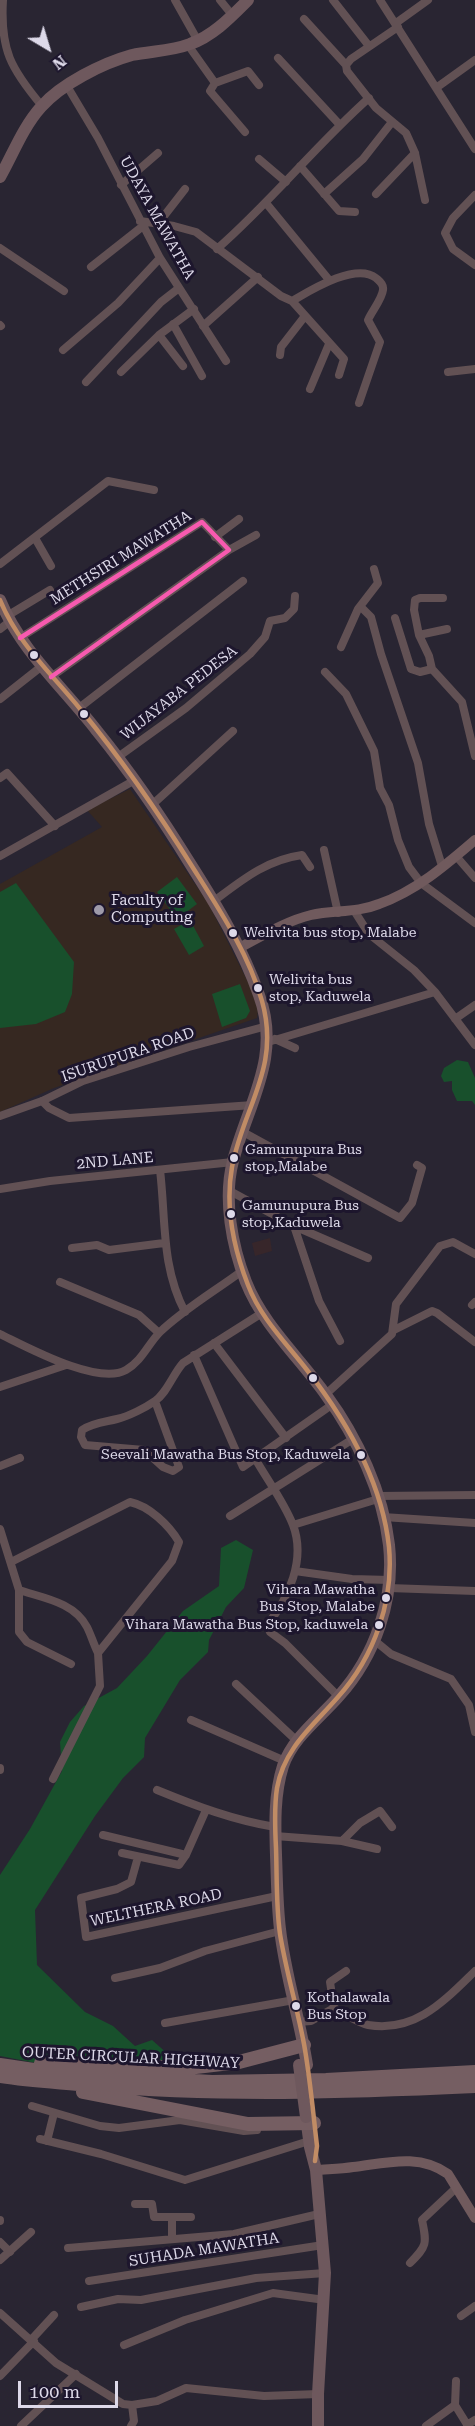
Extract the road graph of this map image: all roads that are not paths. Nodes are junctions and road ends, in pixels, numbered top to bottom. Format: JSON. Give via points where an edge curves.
{"nodes":[{"id":1,"x":3,"y":0,"type":"edge"},
{"id":2,"x":175,"y":0,"type":"edge"},
{"id":3,"x":220,"y":0,"type":"edge"},
{"id":4,"x":248,"y":0,"type":"edge"},
{"id":5,"x":333,"y":0,"type":"edge"},
{"id":6,"x":380,"y":0,"type":"edge"},
{"id":7,"x":428,"y":0,"type":"edge"},
{"id":8,"x":233,"y":16,"type":"junction"},
{"id":9,"x":304,"y":19,"type":"dead end"},
{"id":10,"x":397,"y":25,"type":"junction"},
{"id":11,"x":193,"y":43,"type":"junction"},
{"id":12,"x":369,"y":46,"type":"junction"},
{"id":13,"x":278,"y":58,"type":"dead end"},
{"id":14,"x":475,"y":60,"type":"edge"},
{"id":15,"x":346,"y":65,"type":"junction"},
{"id":16,"x":216,"y":83,"type":"junction"},
{"id":17,"x":259,"y":85,"type":"dead end"},
{"id":18,"x":67,"y":86,"type":"junction"},
{"id":19,"x":436,"y":88,"type":"junction"},
{"id":20,"x":369,"y":98,"type":"junction"},
{"id":21,"x":42,"y":106,"type":"junction"},
{"id":22,"x":392,"y":122,"type":"junction"},
{"id":23,"x":339,"y":124,"type":"junction"},
{"id":24,"x":245,"y":132,"type":"dead end"},
{"id":25,"x":475,"y":149,"type":"edge"},
{"id":26,"x":158,"y":153,"type":"dead end"},
{"id":27,"x":415,"y":153,"type":"junction"},
{"id":28,"x":259,"y":159,"type":"dead end"},
{"id":29,"x":300,"y":166,"type":"junction"},
{"id":30,"x":0,"y":177,"type":"edge"},
{"id":31,"x":286,"y":182,"type":"junction"},
{"id":32,"x":122,"y":185,"type":"junction"},
{"id":33,"x":185,"y":189,"type":"dead end"},
{"id":34,"x":324,"y":194,"type":"junction"},
{"id":35,"x":376,"y":194,"type":"dead end"},
{"id":36,"x":475,"y":195,"type":"edge"},
{"id":37,"x":425,"y":200,"type":"dead end"},
{"id":38,"x":266,"y":203,"type":"junction"},
{"id":39,"x":355,"y":212,"type":"dead end"},
{"id":40,"x":141,"y":223,"type":"junction"},
{"id":41,"x":157,"y":225,"type":"junction"},
{"id":42,"x":0,"y":248,"type":"edge"},
{"id":43,"x":217,"y":249,"type":"junction"},
{"id":44,"x":160,"y":258,"type":"junction"},
{"id":45,"x":475,"y":265,"type":"edge"},
{"id":46,"x":91,"y":267,"type":"dead end"},
{"id":47,"x":258,"y":276,"type":"junction"},
{"id":48,"x":330,"y":282,"type":"junction"},
{"id":49,"x":179,"y":288,"type":"junction"},
{"id":50,"x":64,"y":291,"type":"dead end"},
{"id":51,"x":292,"y":301,"type":"junction"},
{"id":52,"x":194,"y":309,"type":"junction"},
{"id":53,"x":305,"y":316,"type":"junction"},
{"id":54,"x":173,"y":324,"type":"junction"},
{"id":55,"x":203,"y":326,"type":"junction"},
{"id":56,"x":159,"y":335,"type":"junction"},
{"id":57,"x":329,"y":344,"type":"junction"},
{"id":58,"x":63,"y":350,"type":"dead end"},
{"id":59,"x":280,"y":356,"type":"dead end"},
{"id":60,"x":225,"y":361,"type":"dead end"},
{"id":61,"x":183,"y":366,"type":"dead end"},
{"id":62,"x":475,"y":369,"type":"edge"},
{"id":63,"x":121,"y":372,"type":"dead end"},
{"id":64,"x":448,"y":372,"type":"dead end"},
{"id":65,"x":339,"y":375,"type":"dead end"},
{"id":66,"x":202,"y":376,"type":"dead end"},
{"id":67,"x":86,"y":382,"type":"dead end"},
{"id":68,"x":310,"y":389,"type":"dead end"},
{"id":69,"x":359,"y":403,"type":"dead end"},
{"id":70,"x":154,"y":490,"type":"dead end"},
{"id":71,"x":239,"y":519,"type":"dead end"},
{"id":72,"x":256,"y":535,"type":"dead end"},
{"id":73,"x":215,"y":537,"type":"junction"},
{"id":74,"x":34,"y":538,"type":"junction"},
{"id":75,"x":229,"y":550,"type":"junction"},
{"id":76,"x":0,"y":564,"type":"edge"},
{"id":77,"x":51,"y":566,"type":"dead end"},
{"id":78,"x":374,"y":569,"type":"dead end"},
{"id":79,"x":243,"y":581,"type":"dead end"},
{"id":80,"x":50,"y":590,"type":"dead end"},
{"id":81,"x":294,"y":596,"type":"dead end"},
{"id":82,"x":443,"y":598,"type":"dead end"},
{"id":83,"x":0,"y":600,"type":"edge"},
{"id":84,"x":362,"y":608,"type":"junction"},
{"id":85,"x":395,"y":618,"type":"dead end"},
{"id":86,"x":5,"y":622,"type":"edge"},
{"id":87,"x":447,"y":629,"type":"dead end"},
{"id":88,"x":419,"y":635,"type":"junction"},
{"id":89,"x":20,"y":638,"type":"junction"},
{"id":90,"x":341,"y":647,"type":"dead end"},
{"id":91,"x":42,"y":666,"type":"junction"},
{"id":92,"x":432,"y":669,"type":"junction"},
{"id":93,"x":325,"y":672,"type":"dead end"},
{"id":94,"x":51,"y":676,"type":"junction"},
{"id":95,"x":0,"y":699,"type":"edge"},
{"id":96,"x":79,"y":708,"type":"junction"},
{"id":97,"x":233,"y":731,"type":"dead end"},
{"id":98,"x":475,"y":756,"type":"edge"},
{"id":99,"x":118,"y":757,"type":"junction"},
{"id":100,"x":0,"y":778,"type":"edge"},
{"id":101,"x":135,"y":780,"type":"junction"},
{"id":102,"x":153,"y":804,"type":"junction"},
{"id":103,"x":55,"y":826,"type":"junction"},
{"id":104,"x":475,"y":840,"type":"edge"},
{"id":105,"x":324,"y":850,"type":"dead end"},
{"id":106,"x":0,"y":856,"type":"edge"},
{"id":107,"x":456,"y":856,"type":"junction"},
{"id":108,"x":442,"y":866,"type":"junction"},
{"id":109,"x":310,"y":867,"type":"dead end"},
{"id":110,"x":475,"y":878,"type":"edge"},
{"id":111,"x":421,"y":883,"type":"junction"},
{"id":112,"x":214,"y":901,"type":"junction"},
{"id":113,"x":355,"y":912,"type":"junction"},
{"id":114,"x":338,"y":913,"type":"junction"},
{"id":115,"x":475,"y":923,"type":"edge"},
{"id":116,"x":239,"y":948,"type":"junction"},
{"id":117,"x":435,"y":992,"type":"junction"},
{"id":118,"x":475,"y":1005,"type":"edge"},
{"id":119,"x":455,"y":1019,"type":"junction"},
{"id":120,"x":267,"y":1026,"type":"junction"},
{"id":121,"x":271,"y":1040,"type":"junction"},
{"id":122,"x":475,"y":1045,"type":"edge"},
{"id":123,"x":295,"y":1048,"type":"dead end"},
{"id":124,"x":42,"y":1101,"type":"junction"},
{"id":125,"x":253,"y":1105,"type":"junction"},
{"id":126,"x":0,"y":1116,"type":"edge"},
{"id":127,"x":243,"y":1132,"type":"junction"},
{"id":128,"x":233,"y":1162,"type":"junction"},
{"id":129,"x":417,"y":1166,"type":"dead end"},
{"id":130,"x":160,"y":1170,"type":"junction"},
{"id":131,"x":0,"y":1189,"type":"edge"},
{"id":132,"x":230,"y":1191,"type":"junction"},
{"id":133,"x":294,"y":1226,"type":"junction"},
{"id":134,"x":164,"y":1243,"type":"junction"},
{"id":135,"x":72,"y":1248,"type":"dead end"},
{"id":136,"x":475,"y":1254,"type":"edge"},
{"id":137,"x":368,"y":1258,"type":"dead end"},
{"id":138,"x":242,"y":1271,"type":"junction"},
{"id":139,"x":60,"y":1282,"type":"dead end"},
{"id":140,"x":185,"y":1312,"type":"junction"},
{"id":141,"x":262,"y":1313,"type":"junction"},
{"id":142,"x":394,"y":1330,"type":"junction"},
{"id":143,"x":159,"y":1333,"type":"junction"},
{"id":144,"x":0,"y":1334,"type":"edge"},
{"id":145,"x":340,"y":1341,"type":"dead end"},
{"id":146,"x":475,"y":1342,"type":"edge"},
{"id":147,"x":213,"y":1343,"type":"junction"},
{"id":148,"x":194,"y":1355,"type":"junction"},
{"id":149,"x":66,"y":1365,"type":"junction"},
{"id":150,"x":0,"y":1387,"type":"edge"},
{"id":151,"x":329,"y":1399,"type":"junction"},
{"id":152,"x":155,"y":1401,"type":"junction"},
{"id":153,"x":286,"y":1438,"type":"junction"},
{"id":154,"x":353,"y":1439,"type":"junction"},
{"id":155,"x":21,"y":1458,"type":"dead end"},
{"id":156,"x":256,"y":1460,"type":"junction"},
{"id":157,"x":0,"y":1466,"type":"edge"},
{"id":158,"x":272,"y":1488,"type":"junction"},
{"id":159,"x":475,"y":1495,"type":"edge"},
{"id":160,"x":377,"y":1498,"type":"junction"},
{"id":161,"x":230,"y":1516,"type":"dead end"},
{"id":162,"x":383,"y":1517,"type":"junction"},
{"id":163,"x":475,"y":1523,"type":"edge"},
{"id":164,"x":293,"y":1526,"type":"junction"},
{"id":165,"x":0,"y":1529,"type":"edge"},
{"id":166,"x":11,"y":1562,"type":"junction"},
{"id":167,"x":295,"y":1571,"type":"junction"},
{"id":168,"x":390,"y":1584,"type":"junction"},
{"id":169,"x":19,"y":1590,"type":"junction"},
{"id":170,"x":475,"y":1591,"type":"edge"},
{"id":171,"x":374,"y":1640,"type":"junction"},
{"id":172,"x":99,"y":1653,"type":"junction"},
{"id":173,"x":71,"y":1665,"type":"dead end"},
{"id":174,"x":236,"y":1684,"type":"dead end"},
{"id":175,"x":339,"y":1697,"type":"junction"},
{"id":176,"x":191,"y":1720,"type":"dead end"},
{"id":177,"x":475,"y":1732,"type":"edge"},
{"id":178,"x":297,"y":1741,"type":"junction"},
{"id":179,"x":285,"y":1761,"type":"junction"},
{"id":180,"x":53,"y":1779,"type":"dead end"},
{"id":181,"x":157,"y":1790,"type":"dead end"},
{"id":182,"x":206,"y":1810,"type":"junction"},
{"id":183,"x":392,"y":1827,"type":"dead end"},
{"id":184,"x":275,"y":1831,"type":"junction"},
{"id":185,"x":103,"y":1835,"type":"dead end"},
{"id":186,"x":342,"y":1841,"type":"junction"},
{"id":187,"x":377,"y":1849,"type":"dead end"},
{"id":188,"x":122,"y":1853,"type":"dead end"},
{"id":189,"x":186,"y":1855,"type":"junction"},
{"id":190,"x":138,"y":1857,"type":"junction"},
{"id":191,"x":277,"y":1896,"type":"junction"},
{"id":192,"x":280,"y":1931,"type":"junction"},
{"id":193,"x":346,"y":1971,"type":"dead end"},
{"id":194,"x":475,"y":1971,"type":"edge"},
{"id":195,"x":115,"y":1978,"type":"dead end"},
{"id":196,"x":294,"y":2000,"type":"junction"},
{"id":197,"x":334,"y":2008,"type":"junction"},
{"id":198,"x":298,"y":2022,"type":"junction"},
{"id":199,"x":165,"y":2023,"type":"dead end"},
{"id":200,"x":301,"y":2046,"type":"junction"},
{"id":201,"x":0,"y":2063,"type":"edge"},
{"id":202,"x":475,"y":2072,"type":"edge"},
{"id":203,"x":0,"y":2076,"type":"edge"},
{"id":204,"x":16,"y":2079,"type":"junction"},
{"id":205,"x":475,"y":2086,"type":"edge"},
{"id":206,"x":32,"y":2106,"type":"dead end"},
{"id":207,"x":54,"y":2113,"type":"junction"},
{"id":208,"x":310,"y":2120,"type":"junction"},
{"id":209,"x":274,"y":2123,"type":"junction"},
{"id":210,"x":309,"y":2141,"type":"junction"},
{"id":211,"x":315,"y":2165,"type":"junction"},
{"id":212,"x":456,"y":2188,"type":"junction"},
{"id":213,"x":135,"y":2204,"type":"dead end"},
{"id":214,"x":319,"y":2214,"type":"junction"},
{"id":215,"x":172,"y":2217,"type":"junction"},
{"id":216,"x":191,"y":2217,"type":"dead end"},
{"id":217,"x":475,"y":2218,"type":"edge"},
{"id":218,"x":31,"y":2232,"type":"dead end"},
{"id":219,"x":172,"y":2239,"type":"junction"},
{"id":220,"x":0,"y":2242,"type":"edge"},
{"id":221,"x":323,"y":2245,"type":"junction"},
{"id":222,"x":68,"y":2248,"type":"dead end"},
{"id":223,"x":10,"y":2252,"type":"junction"},
{"id":224,"x":0,"y":2260,"type":"edge"},
{"id":225,"x":410,"y":2264,"type":"dead end"},
{"id":226,"x":325,"y":2273,"type":"junction"},
{"id":227,"x":89,"y":2281,"type":"dead end"},
{"id":228,"x":325,"y":2300,"type":"junction"},
{"id":229,"x":475,"y":2306,"type":"edge"},
{"id":230,"x":81,"y":2307,"type":"dead end"},
{"id":231,"x":0,"y":2313,"type":"edge"},
{"id":232,"x":54,"y":2315,"type":"dead end"},
{"id":233,"x":461,"y":2316,"type":"dead end"},
{"id":234,"x":33,"y":2340,"type":"junction"},
{"id":235,"x":124,"y":2345,"type":"dead end"},
{"id":236,"x":76,"y":2374,"type":"junction"},
{"id":237,"x":0,"y":2376,"type":"edge"},
{"id":238,"x":456,"y":2381,"type":"dead end"},
{"id":239,"x":318,"y":2394,"type":"junction"},
{"id":240,"x":132,"y":2405,"type":"junction"},
{"id":241,"x":455,"y":2405,"type":"junction"},
{"id":242,"x":475,"y":2420,"type":"edge"},
{"id":243,"x":135,"y":2424,"type":"edge"},
{"id":244,"x":21,"y":2426,"type":"edge"},
{"id":245,"x":318,"y":2426,"type":"edge"},
{"id":246,"x":426,"y":2426,"type":"edge"},
{"id":247,"x":468,"y":2426,"type":"edge"}],
"edges":[{"from":1,"to":21,"type":"street","via":[[6,58]]},
{"from":2,"to":11,"type":"street"},
{"from":3,"to":8,"type":"street"},
{"from":4,"to":8,"type":"main road"},
{"from":5,"to":12,"type":"street"},
{"from":6,"to":10,"type":"street"},
{"from":7,"to":10,"type":"street"},
{"from":8,"to":11,"type":"main road"},
{"from":9,"to":15,"type":"street"},
{"from":10,"to":12,"type":"street"},
{"from":10,"to":19,"type":"street"},
{"from":11,"to":16,"type":"street"},
{"from":11,"to":18,"type":"main road","via":[[131,56]]},
{"from":12,"to":15,"type":"street"},
{"from":13,"to":23,"type":"street"},
{"from":14,"to":19,"type":"street"},
{"from":15,"to":20,"type":"street"},
{"from":16,"to":17,"type":"street","via":[[248,71]]},
{"from":16,"to":24,"type":"street","via":[[210,91]]},
{"from":18,"to":21,"type":"main road"},
{"from":18,"to":32,"type":"street","name":"UDAYA MAWATHA"},
{"from":19,"to":25,"type":"street"},
{"from":20,"to":22,"type":"street"},
{"from":20,"to":23,"type":"street"},
{"from":21,"to":30,"type":"main road"},
{"from":22,"to":27,"type":"street","via":[[406,133]]},
{"from":22,"to":34,"type":"street","via":[[363,159]]},
{"from":23,"to":29,"type":"street"},
{"from":26,"to":32,"type":"street"},
{"from":27,"to":35,"type":"street"},
{"from":27,"to":37,"type":"street"},
{"from":28,"to":31,"type":"street"},
{"from":29,"to":31,"type":"street"},
{"from":29,"to":34,"type":"street"},
{"from":31,"to":38,"type":"street"},
{"from":32,"to":40,"type":"street","name":"UDAYA MAWATHA"},
{"from":33,"to":41,"type":"street"},
{"from":34,"to":39,"type":"street","via":[[339,211]]},
{"from":36,"to":45,"type":"street","via":[[453,218],[445,233],[453,249]]},
{"from":38,"to":43,"type":"street"},
{"from":38,"to":48,"type":"street"},
{"from":40,"to":41,"type":"street"},
{"from":40,"to":44,"type":"street","name":"UDAYA MAWATHA"},
{"from":40,"to":46,"type":"street"},
{"from":41,"to":43,"type":"street","via":[[196,232]]},
{"from":42,"to":50,"type":"street"},
{"from":43,"to":47,"type":"street"},
{"from":44,"to":49,"type":"street","name":"UDAYA MAWATHA"},
{"from":44,"to":58,"type":"street","via":[[118,303]]},
{"from":47,"to":51,"type":"street"},
{"from":47,"to":55,"type":"street"},
{"from":48,"to":51,"type":"street"},
{"from":48,"to":69,"type":"street","via":[[361,272],[382,284],[383,290],[368,320],[380,342]]},
{"from":49,"to":52,"type":"street","name":"UDAYA MAWATHA"},
{"from":49,"to":67,"type":"street"},
{"from":51,"to":53,"type":"street"},
{"from":52,"to":54,"type":"street"},
{"from":52,"to":55,"type":"street","name":"UDAYA MAWATHA"},
{"from":53,"to":57,"type":"street"},
{"from":53,"to":59,"type":"street","via":[[281,347]]},
{"from":54,"to":56,"type":"street"},
{"from":54,"to":66,"type":"street"},
{"from":55,"to":60,"type":"street","name":"UDAYA MAWATHA"},
{"from":56,"to":61,"type":"street"},
{"from":56,"to":63,"type":"street"},
{"from":57,"to":65,"type":"street","via":[[344,359]]},
{"from":57,"to":68,"type":"street"},
{"from":62,"to":64,"type":"street"},
{"from":70,"to":74,"type":"street","via":[[108,481]]},
{"from":71,"to":73,"type":"street"},
{"from":72,"to":75,"type":"street"},
{"from":73,"to":75,"type":"street","name":"METHSIRI MAWATHA"},
{"from":73,"to":89,"type":"street","name":"METHSIRI MAWATHA","via":[[202,522]]},
{"from":74,"to":76,"type":"street"},
{"from":74,"to":77,"type":"street"},
{"from":75,"to":94,"type":"street"},
{"from":78,"to":84,"type":"street","via":[[378,583]]},
{"from":79,"to":96,"type":"street"},
{"from":80,"to":86,"type":"street"},
{"from":81,"to":99,"type":"street","name":"WIJAYABA PEDESA","via":[[294,609],[285,618],[270,621],[265,637],[250,654],[186,708]]},
{"from":82,"to":88,"type":"street","via":[[415,600]]},
{"from":83,"to":86,"type":"main road"},
{"from":84,"to":90,"type":"street","via":[[353,618]]},
{"from":84,"to":108,"type":"street","via":[[371,617],[418,763],[429,824]]},
{"from":85,"to":92,"type":"street","via":[[411,669]]},
{"from":86,"to":89,"type":"main road"},
{"from":87,"to":88,"type":"street"},
{"from":88,"to":92,"type":"street"},
{"from":89,"to":91,"type":"main road"},
{"from":91,"to":94,"type":"main road"},
{"from":91,"to":95,"type":"street"},
{"from":92,"to":98,"type":"street","via":[[462,702]]},
{"from":93,"to":111,"type":"street","via":[[346,694],[375,751],[382,796],[409,867]]},
{"from":94,"to":96,"type":"main road"},
{"from":96,"to":99,"type":"main road"},
{"from":97,"to":102,"type":"street"},
{"from":99,"to":101,"type":"main road"},
{"from":100,"to":103,"type":"street","via":[[7,774]]},
{"from":101,"to":102,"type":"main road"},
{"from":101,"to":103,"type":"street"},
{"from":102,"to":112,"type":"main road"},
{"from":103,"to":106,"type":"street"},
{"from":104,"to":107,"type":"street"},
{"from":105,"to":114,"type":"street"},
{"from":107,"to":108,"type":"street"},
{"from":107,"to":110,"type":"street"},
{"from":108,"to":111,"type":"street"},
{"from":109,"to":112,"type":"street","via":[[302,855],[285,858],[254,871]]},
{"from":111,"to":113,"type":"street","via":[[379,905]]},
{"from":111,"to":115,"type":"street"},
{"from":112,"to":116,"type":"main road"},
{"from":113,"to":114,"type":"street"},
{"from":113,"to":117,"type":"street","via":[[369,934]]},
{"from":114,"to":116,"type":"street","via":[[298,919]]},
{"from":116,"to":120,"type":"main road","via":[[261,1000]]},
{"from":117,"to":119,"type":"street"},
{"from":117,"to":121,"type":"street"},
{"from":118,"to":119,"type":"street"},
{"from":119,"to":122,"type":"street"},
{"from":120,"to":121,"type":"main road"},
{"from":120,"to":124,"type":"street","name":"ISURUPURA ROAD","via":[[83,1081]]},
{"from":121,"to":123,"type":"street"},
{"from":121,"to":125,"type":"main road"},
{"from":124,"to":125,"type":"street","via":[[69,1118]]},
{"from":124,"to":126,"type":"street","name":"ISURUPURA ROAD"},
{"from":125,"to":127,"type":"main road"},
{"from":127,"to":128,"type":"main road"},
{"from":127,"to":129,"type":"street","via":[[400,1218],[412,1203],[422,1168]]},
{"from":128,"to":130,"type":"street","name":"2ND LANE"},
{"from":128,"to":132,"type":"main road"},
{"from":130,"to":131,"type":"street","name":"2ND LANE"},
{"from":130,"to":134,"type":"street"},
{"from":132,"to":133,"type":"street"},
{"from":132,"to":138,"type":"main road","via":[[233,1237]]},
{"from":133,"to":137,"type":"street"},
{"from":133,"to":145,"type":"street","via":[[319,1301]]},
{"from":134,"to":135,"type":"street","via":[[109,1250],[96,1245]]},
{"from":134,"to":140,"type":"street","via":[[174,1292]]},
{"from":136,"to":142,"type":"street","via":[[453,1242],[440,1246],[396,1304]]},
{"from":138,"to":140,"type":"street"},
{"from":138,"to":141,"type":"main road"},
{"from":139,"to":143,"type":"street","via":[[139,1315]]},
{"from":140,"to":143,"type":"street"},
{"from":141,"to":147,"type":"street"},
{"from":141,"to":151,"type":"main road"},
{"from":142,"to":146,"type":"street","via":[[432,1311]]},
{"from":142,"to":151,"type":"street"},
{"from":143,"to":149,"type":"street","via":[[137,1362],[124,1371],[102,1373]]},
{"from":144,"to":149,"type":"street"},
{"from":147,"to":148,"type":"street"},
{"from":147,"to":153,"type":"street"},
{"from":148,"to":152,"type":"street","via":[[172,1374]]},
{"from":148,"to":156,"type":"street","via":[[243,1467]]},
{"from":149,"to":150,"type":"street"},
{"from":151,"to":153,"type":"street"},
{"from":151,"to":154,"type":"main road"},
{"from":152,"to":152,"type":"street","via":[[120,1418],[88,1426],[82,1430],[85,1445],[144,1450],[173,1471],[179,1467],[176,1454]]},
{"from":153,"to":156,"type":"street"},
{"from":154,"to":158,"type":"street"},
{"from":154,"to":160,"type":"main road"},
{"from":155,"to":157,"type":"street"},
{"from":156,"to":158,"type":"street"},
{"from":158,"to":161,"type":"street"},
{"from":158,"to":164,"type":"street"},
{"from":159,"to":160,"type":"street"},
{"from":160,"to":162,"type":"main road"},
{"from":160,"to":164,"type":"street"},
{"from":162,"to":163,"type":"street"},
{"from":162,"to":168,"type":"main road","via":[[389,1544]]},
{"from":164,"to":167,"type":"street"},
{"from":165,"to":166,"type":"street"},
{"from":166,"to":169,"type":"street"},
{"from":166,"to":172,"type":"street","via":[[130,1502],[153,1514],[174,1533],[179,1542],[172,1561]]},
{"from":167,"to":168,"type":"street"},
{"from":167,"to":175,"type":"street","via":[[279,1610],[267,1624],[270,1632]]},
{"from":168,"to":170,"type":"street"},
{"from":168,"to":171,"type":"main road"},
{"from":169,"to":172,"type":"street","via":[[68,1606],[87,1626]]},
{"from":169,"to":173,"type":"street","via":[[19,1632],[27,1642]]},
{"from":171,"to":175,"type":"main road"},
{"from":171,"to":177,"type":"street","via":[[390,1654],[451,1679],[469,1705]]},
{"from":172,"to":180,"type":"street","via":[[100,1686]]},
{"from":174,"to":178,"type":"street"},
{"from":175,"to":178,"type":"main road"},
{"from":176,"to":179,"type":"street"},
{"from":178,"to":179,"type":"main road"},
{"from":179,"to":184,"type":"main road","via":[[277,1790]]},
{"from":181,"to":182,"type":"street"},
{"from":182,"to":184,"type":"street"},
{"from":182,"to":189,"type":"street"},
{"from":183,"to":186,"type":"street","via":[[381,1811],[360,1823]]},
{"from":184,"to":186,"type":"street"},
{"from":184,"to":191,"type":"main road"},
{"from":185,"to":189,"type":"street"},
{"from":186,"to":187,"type":"street"},
{"from":188,"to":190,"type":"street"},
{"from":189,"to":190,"type":"street","via":[[179,1865]]},
{"from":190,"to":191,"type":"street","name":"WELTHERA ROAD","via":[[131,1882],[81,1898],[86,1937]]},
{"from":191,"to":192,"type":"main road"},
{"from":192,"to":195,"type":"street"},
{"from":192,"to":196,"type":"main road"},
{"from":193,"to":197,"type":"street","via":[[330,1982]]},
{"from":194,"to":197,"type":"street","via":[[429,2014],[409,2022],[366,2025]]},
{"from":196,"to":198,"type":"main road"},
{"from":196,"to":199,"type":"street"},
{"from":197,"to":198,"type":"street","via":[[311,2021]]},
{"from":198,"to":200,"type":"main road"},
{"from":200,"to":201,"type":"highway","via":[[239,2062],[187,2068]]},
{"from":200,"to":208,"type":"main road","bridge":true},
{"from":201,"to":202,"type":"highway","name":"OUTER CIRCULAR HIGHWAY","via":[[54,2073],[212,2082]]},
{"from":203,"to":204,"type":"highway","name":"OUTER CIRCULAR HIGHWAY"},
{"from":204,"to":205,"type":"highway","name":"OUTER CIRCULAR HIGHWAY","via":[[211,2093]]},
{"from":204,"to":209,"type":"highway","via":[[248,2124]]},
{"from":206,"to":207,"type":"street"},
{"from":207,"to":209,"type":"street","via":[[119,2128],[180,2121],[244,2131],[260,2130]]},
{"from":207,"to":210,"type":"street","via":[[43,2140],[186,2180]]},
{"from":208,"to":209,"type":"highway"},
{"from":208,"to":210,"type":"main road"},
{"from":208,"to":211,"type":"main road","via":[[317,2146]]},
{"from":210,"to":211,"type":"main road"},
{"from":211,"to":212,"type":"street","via":[[350,2168],[420,2161],[448,2174]]},
{"from":211,"to":214,"type":"main road"},
{"from":212,"to":217,"type":"street"},
{"from":212,"to":225,"type":"street","via":[[422,2220],[424,2249]]},
{"from":213,"to":215,"type":"street","via":[[152,2204],[154,2217]]},
{"from":214,"to":219,"type":"street","via":[[234,2234]]},
{"from":214,"to":221,"type":"main road"},
{"from":215,"to":216,"type":"street"},
{"from":215,"to":219,"type":"street"},
{"from":218,"to":223,"type":"street"},
{"from":219,"to":222,"type":"street"},
{"from":220,"to":223,"type":"street"},
{"from":221,"to":226,"type":"main road"},
{"from":221,"to":227,"type":"street","name":"SUHADA MAWATHA"},
{"from":223,"to":224,"type":"street"},
{"from":226,"to":228,"type":"main road"},
{"from":226,"to":230,"type":"street","via":[[256,2278]]},
{"from":228,"to":235,"type":"street","via":[[273,2293],[185,2320]]},
{"from":228,"to":239,"type":"main road"},
{"from":229,"to":233,"type":"street"},
{"from":231,"to":234,"type":"street"},
{"from":232,"to":234,"type":"street"},
{"from":234,"to":236,"type":"street","via":[[56,2363]]},
{"from":234,"to":237,"type":"street"},
{"from":236,"to":240,"type":"street","via":[[123,2404]]},
{"from":236,"to":244,"type":"street"},
{"from":238,"to":241,"type":"street"},
{"from":239,"to":240,"type":"street","via":[[264,2396],[186,2388],[157,2401]]},
{"from":239,"to":245,"type":"main road"},
{"from":240,"to":243,"type":"street"},
{"from":241,"to":246,"type":"street"},
{"from":241,"to":247,"type":"street"},
{"from":242,"to":247,"type":"street"}]}
